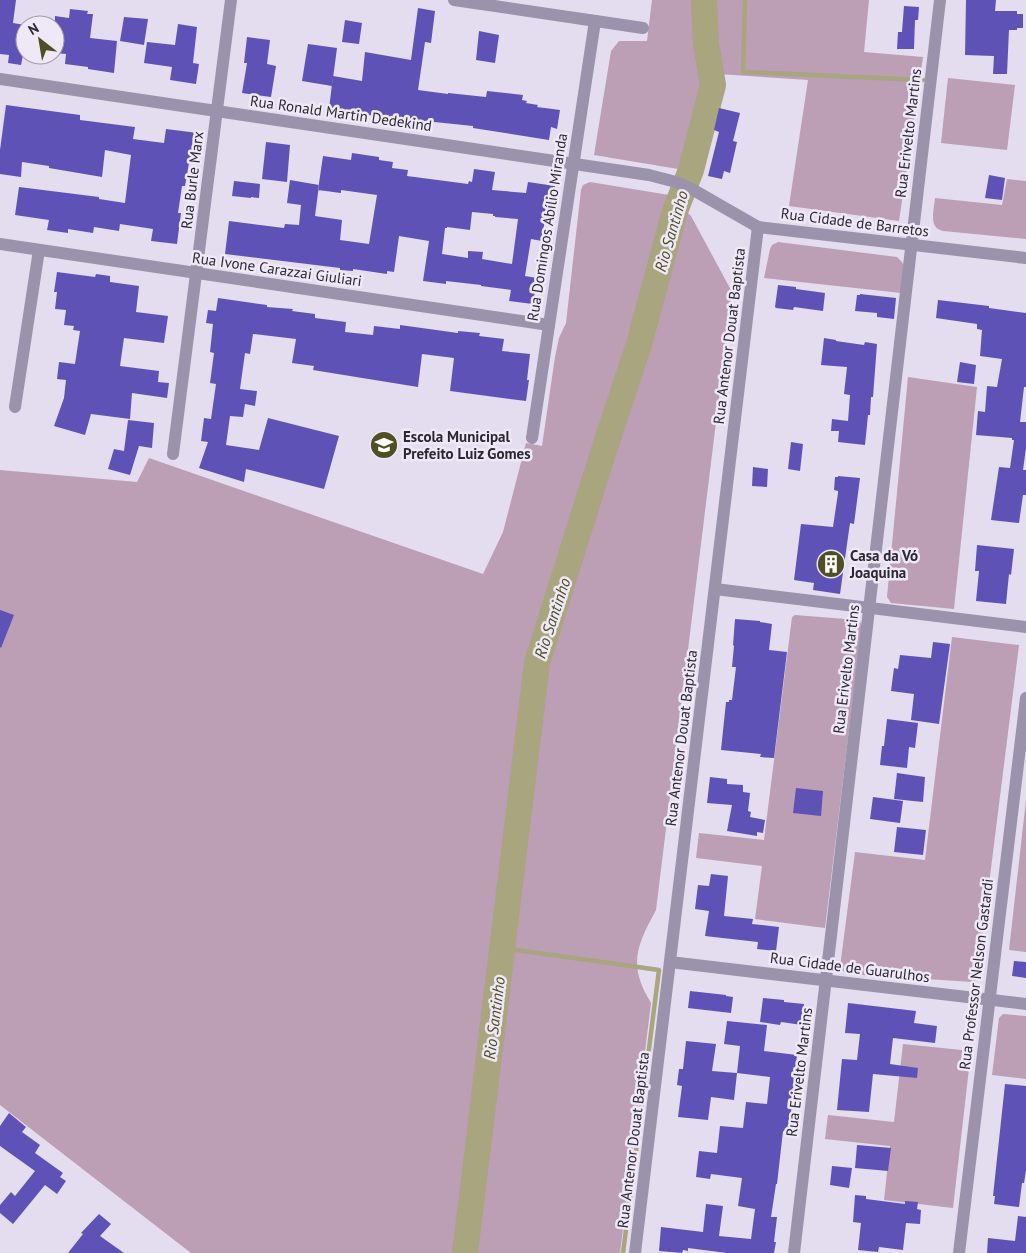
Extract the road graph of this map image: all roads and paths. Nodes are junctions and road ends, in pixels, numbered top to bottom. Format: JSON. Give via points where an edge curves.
{"nodes":[{"id":1,"x":231,"y":0,"type":"edge"},
{"id":2,"x":454,"y":0,"type":"edge"},
{"id":3,"x":940,"y":0,"type":"edge"},
{"id":4,"x":595,"y":21,"type":"junction"},
{"id":5,"x":643,"y":28,"type":"dead end"},
{"id":6,"x":0,"y":79,"type":"edge"},
{"id":7,"x":217,"y":111,"type":"junction"},
{"id":8,"x":573,"y":164,"type":"junction"},
{"id":9,"x":676,"y":182,"type":"joint"},
{"id":10,"x":758,"y":227,"type":"junction"},
{"id":11,"x":0,"y":244,"type":"edge"},
{"id":12,"x":911,"y":245,"type":"junction"},
{"id":13,"x":39,"y":250,"type":"junction"},
{"id":14,"x":1026,"y":258,"type":"edge"},
{"id":15,"x":196,"y":273,"type":"junction"},
{"id":16,"x":548,"y":325,"type":"junction"},
{"id":17,"x":15,"y":407,"type":"dead end"},
{"id":18,"x":532,"y":438,"type":"dead end"},
{"id":19,"x":173,"y":454,"type":"dead end"},
{"id":20,"x":715,"y":589,"type":"junction"},
{"id":21,"x":869,"y":608,"type":"junction"},
{"id":22,"x":1026,"y":627,"type":"edge"},
{"id":23,"x":1026,"y":698,"type":"edge"},
{"id":24,"x":670,"y":962,"type":"junction"},
{"id":25,"x":826,"y":980,"type":"junction"},
{"id":26,"x":990,"y":999,"type":"junction"},
{"id":27,"x":1026,"y":1004,"type":"edge"},
{"id":28,"x":635,"y":1253,"type":"edge"},
{"id":29,"x":794,"y":1253,"type":"edge"},
{"id":30,"x":959,"y":1253,"type":"edge"}],
"edges":[{"from":1,"to":7,"type":"street","name":"Rua Burle Marx"},
{"from":2,"to":4,"type":"street"},
{"from":3,"to":12,"type":"street","name":"Rua Erivelto Martins"},
{"from":4,"to":5,"type":"street"},
{"from":4,"to":8,"type":"street","name":"Rua Domingos Abílio Miranda"},
{"from":6,"to":7,"type":"street","name":"Rua Ronald Martin Dedekind"},
{"from":7,"to":8,"type":"street","name":"Rua Ronald Martin Dedekind"},
{"from":7,"to":15,"type":"street","name":"Rua Burle Marx"},
{"from":8,"to":9,"type":"street","name":"Rua Ronald Martin Dedekind"},
{"from":8,"to":16,"type":"street","name":"Rua Domingos Abílio Miranda"},
{"from":9,"to":10,"type":"street","name":"Rua Cidade de Barretos"},
{"from":10,"to":12,"type":"street","name":"Rua Cidade de Barretos"},
{"from":10,"to":20,"type":"street","name":"Rua Antenor Douat Baptista"},
{"from":11,"to":13,"type":"street","name":"Rua Ivone Carazzai Giuliari"},
{"from":12,"to":14,"type":"street","name":"Rua Cidade de Barretos"},
{"from":12,"to":21,"type":"street","name":"Rua Erivelto Martins"},
{"from":13,"to":15,"type":"street","name":"Rua Ivone Carazzai Giuliari"},
{"from":13,"to":17,"type":"street"},
{"from":15,"to":16,"type":"street","name":"Rua Ivone Carazzai Giuliari"},
{"from":15,"to":19,"type":"street","name":"Rua Burle Marx"},
{"from":16,"to":18,"type":"street","name":"Rua Domingos Abílio Miranda"},
{"from":20,"to":21,"type":"street"},
{"from":20,"to":24,"type":"street","name":"Rua Antenor Douat Baptista"},
{"from":21,"to":22,"type":"street"},
{"from":21,"to":25,"type":"street","name":"Rua Erivelto Martins"},
{"from":23,"to":26,"type":"street","name":"Rua Professor Nelson Gastardi"},
{"from":24,"to":25,"type":"street","name":"Rua Cidade de Guarulhos"},
{"from":24,"to":28,"type":"street","name":"Rua Antenor Douat Baptista"},
{"from":25,"to":26,"type":"street","name":"Rua Cidade de Guarulhos"},
{"from":25,"to":29,"type":"street","name":"Rua Erivelto Martins"},
{"from":26,"to":27,"type":"street","name":"Rua Cidade de Guarulhos"},
{"from":26,"to":30,"type":"street","name":"Rua Professor Nelson Gastardi"}]}
